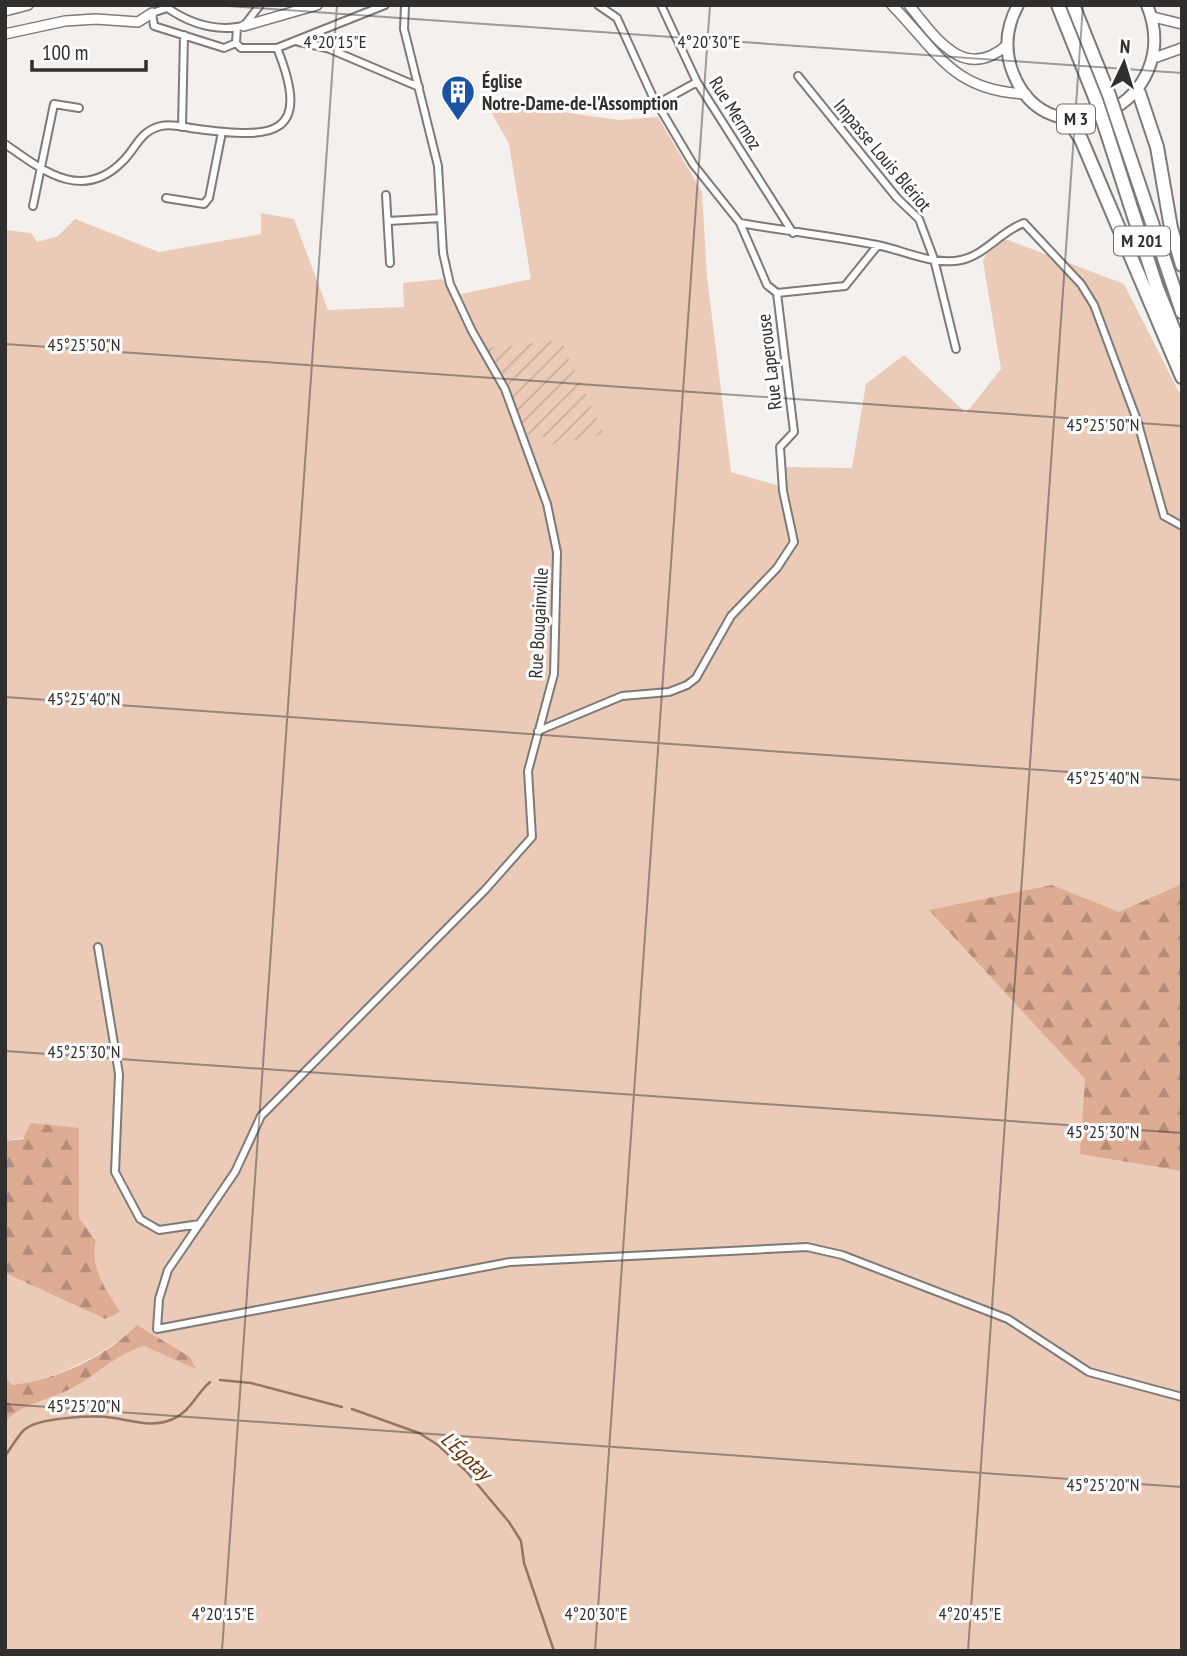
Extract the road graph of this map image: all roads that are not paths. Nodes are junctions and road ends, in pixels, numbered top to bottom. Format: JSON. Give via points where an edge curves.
{"nodes":[{"id":1,"x":28,"y":5,"type":"edge"},
{"id":2,"x":260,"y":5,"type":"edge"},
{"id":3,"x":317,"y":5,"type":"edge"},
{"id":4,"x":385,"y":5,"type":"edge"},
{"id":5,"x":405,"y":5,"type":"edge"},
{"id":6,"x":598,"y":5,"type":"edge"},
{"id":7,"x":662,"y":5,"type":"edge"},
{"id":8,"x":891,"y":5,"type":"edge"},
{"id":9,"x":909,"y":5,"type":"edge"},
{"id":10,"x":1018,"y":5,"type":"edge"},
{"id":11,"x":1058,"y":5,"type":"edge"},
{"id":12,"x":1073,"y":5,"type":"edge"},
{"id":13,"x":1147,"y":5,"type":"edge"},
{"id":14,"x":166,"y":6,"type":"edge"},
{"id":15,"x":608,"y":7,"type":"edge"},
{"id":16,"x":5,"y":11,"type":"edge"},
{"id":17,"x":152,"y":13,"type":"junction"},
{"id":18,"x":1153,"y":17,"type":"junction"},
{"id":19,"x":1182,"y":24,"type":"edge"},
{"id":20,"x":241,"y":26,"type":"junction"},
{"id":21,"x":5,"y":34,"type":"edge"},
{"id":22,"x":184,"y":36,"type":"junction"},
{"id":23,"x":297,"y":42,"type":"junction"},
{"id":24,"x":238,"y":45,"type":"junction"},
{"id":25,"x":1007,"y":45,"type":"junction"},
{"id":26,"x":277,"y":48,"type":"junction"},
{"id":27,"x":1182,"y":48,"type":"edge"},
{"id":28,"x":1157,"y":57,"type":"junction"},
{"id":29,"x":798,"y":76,"type":"dead end"},
{"id":30,"x":697,"y":82,"type":"junction"},
{"id":31,"x":419,"y":88,"type":"junction"},
{"id":32,"x":1139,"y":93,"type":"junction"},
{"id":33,"x":1026,"y":94,"type":"junction"},
{"id":34,"x":657,"y":104,"type":"junction"},
{"id":35,"x":79,"y":108,"type":"dead end"},
{"id":36,"x":1067,"y":118,"type":"junction"},
{"id":37,"x":182,"y":127,"type":"junction"},
{"id":38,"x":222,"y":132,"type":"junction"},
{"id":39,"x":5,"y":144,"type":"edge"},
{"id":40,"x":40,"y":169,"type":"junction"},
{"id":41,"x":386,"y":195,"type":"dead end"},
{"id":42,"x":166,"y":198,"type":"dead end"},
{"id":43,"x":33,"y":206,"type":"dead end"},
{"id":44,"x":441,"y":218,"type":"junction"},
{"id":45,"x":387,"y":221,"type":"junction"},
{"id":46,"x":740,"y":223,"type":"junction"},
{"id":47,"x":793,"y":233,"type":"junction"},
{"id":48,"x":878,"y":245,"type":"junction"},
{"id":49,"x":934,"y":259,"type":"junction"},
{"id":50,"x":390,"y":263,"type":"dead end"},
{"id":51,"x":1182,"y":265,"type":"edge"},
{"id":52,"x":777,"y":293,"type":"junction"},
{"id":53,"x":1182,"y":312,"type":"edge"},
{"id":54,"x":956,"y":349,"type":"dead end"},
{"id":55,"x":1182,"y":350,"type":"edge"},
{"id":56,"x":1182,"y":377,"type":"edge"},
{"id":57,"x":1182,"y":526,"type":"edge"},
{"id":58,"x":538,"y":731,"type":"junction"},
{"id":59,"x":98,"y":947,"type":"dead end"},
{"id":60,"x":200,"y":1224,"type":"junction"},
{"id":61,"x":1182,"y":1397,"type":"edge"}],
"edges":[{"from":1,"to":16,"type":"main road"},
{"from":2,"to":20,"type":"street"},
{"from":3,"to":20,"type":"main road"},
{"from":4,"to":23,"type":"street"},
{"from":5,"to":31,"type":"street","name":"Rue Bougainville","via":[[404,29]]},
{"from":6,"to":15,"type":"street"},
{"from":7,"to":30,"type":"street","name":"Rue Mermoz"},
{"from":8,"to":33,"type":"main road","number":"M 3","via":[[958,76],[994,92]]},
{"from":9,"to":25,"type":"main road","via":[[943,45],[963,58],[987,59]]},
{"from":10,"to":25,"type":"main road"},
{"from":11,"to":55,"type":"highway","number":"M 201","bridge":true,"via":[[1096,100]]},
{"from":12,"to":53,"type":"highway","number":"M 201","bridge":true,"via":[[1109,95]]},
{"from":13,"to":18,"type":"main road","number":"M 3"},
{"from":14,"to":17,"type":"street"},
{"from":14,"to":20,"type":"street","via":[[210,28]]},
{"from":15,"to":34,"type":"street","name":"Rue Laperouse"},
{"from":17,"to":21,"type":"main road","via":[[138,22],[86,20]]},
{"from":17,"to":22,"type":"street","via":[[154,26]]},
{"from":18,"to":19,"type":"main road"},
{"from":18,"to":28,"type":"main road","number":"M 3"},
{"from":20,"to":24,"type":"street"},
{"from":22,"to":24,"type":"street","via":[[224,48]]},
{"from":22,"to":37,"type":"street"},
{"from":23,"to":26,"type":"street"},
{"from":23,"to":31,"type":"street","via":[[327,48]]},
{"from":24,"to":26,"type":"street"},
{"from":25,"to":33,"type":"main road","number":"M 3","via":[[1009,63]]},
{"from":26,"to":38,"type":"street","via":[[290,84],[284,122],[273,131],[255,135]]},
{"from":27,"to":28,"type":"main road"},
{"from":28,"to":32,"type":"main road","number":"M 3","via":[[1151,77]]},
{"from":29,"to":49,"type":"street","name":"Impasse Louis Blériot","via":[[897,198],[916,213]]},
{"from":30,"to":34,"type":"street"},
{"from":30,"to":47,"type":"street","name":"Rue Mermoz"},
{"from":31,"to":44,"type":"street","name":"Rue Bougainville","via":[[438,166]]},
{"from":32,"to":36,"type":"main road","number":"M 3","via":[[1107,116]]},
{"from":32,"to":51,"type":"highway","via":[[1157,147]]},
{"from":33,"to":36,"type":"main road","number":"M 3"},
{"from":34,"to":46,"type":"street","name":"Rue Laperouse","via":[[693,164]]},
{"from":35,"to":40,"type":"street","via":[[54,104]]},
{"from":36,"to":56,"type":"highway","via":[[1081,139]]},
{"from":37,"to":38,"type":"street"},
{"from":37,"to":40,"type":"street","via":[[164,125],[145,132],[124,161],[106,176],[62,180]]},
{"from":38,"to":42,"type":"street","via":[[204,204]]},
{"from":39,"to":40,"type":"street"},
{"from":40,"to":43,"type":"street"},
{"from":41,"to":45,"type":"street"},
{"from":44,"to":45,"type":"street"},
{"from":44,"to":58,"type":"street","name":"Rue Bougainville","via":[[444,263],[454,294],[505,388],[553,532],[558,572],[554,674]]},
{"from":45,"to":50,"type":"street"},
{"from":46,"to":47,"type":"street"},
{"from":46,"to":52,"type":"street","name":"Rue Laperouse","via":[[767,285]]},
{"from":47,"to":48,"type":"street"},
{"from":48,"to":49,"type":"street"},
{"from":48,"to":52,"type":"street","via":[[845,286]]},
{"from":49,"to":54,"type":"street","name":"Impasse Louis Blériot"},
{"from":49,"to":57,"type":"street","via":[[960,261],[1024,223],[1081,284],[1094,304],[1137,420],[1164,516]]},
{"from":52,"to":58,"type":"street","name":"Rue Laperouse","via":[[794,432],[783,442],[780,454],[792,547],[731,616],[696,678],[687,685],[669,692],[622,696]]},
{"from":58,"to":60,"type":"street","name":"Rue Bougainville","via":[[528,771],[532,837],[261,1116],[235,1172]]},
{"from":59,"to":60,"type":"street","via":[[119,1074],[116,1172],[140,1219],[159,1230]]},
{"from":60,"to":61,"type":"street","name":"Rue Bougainville","via":[[168,1270],[159,1299],[158,1329],[509,1262],[807,1247],[842,1255],[988,1310],[1089,1373]]}]}
